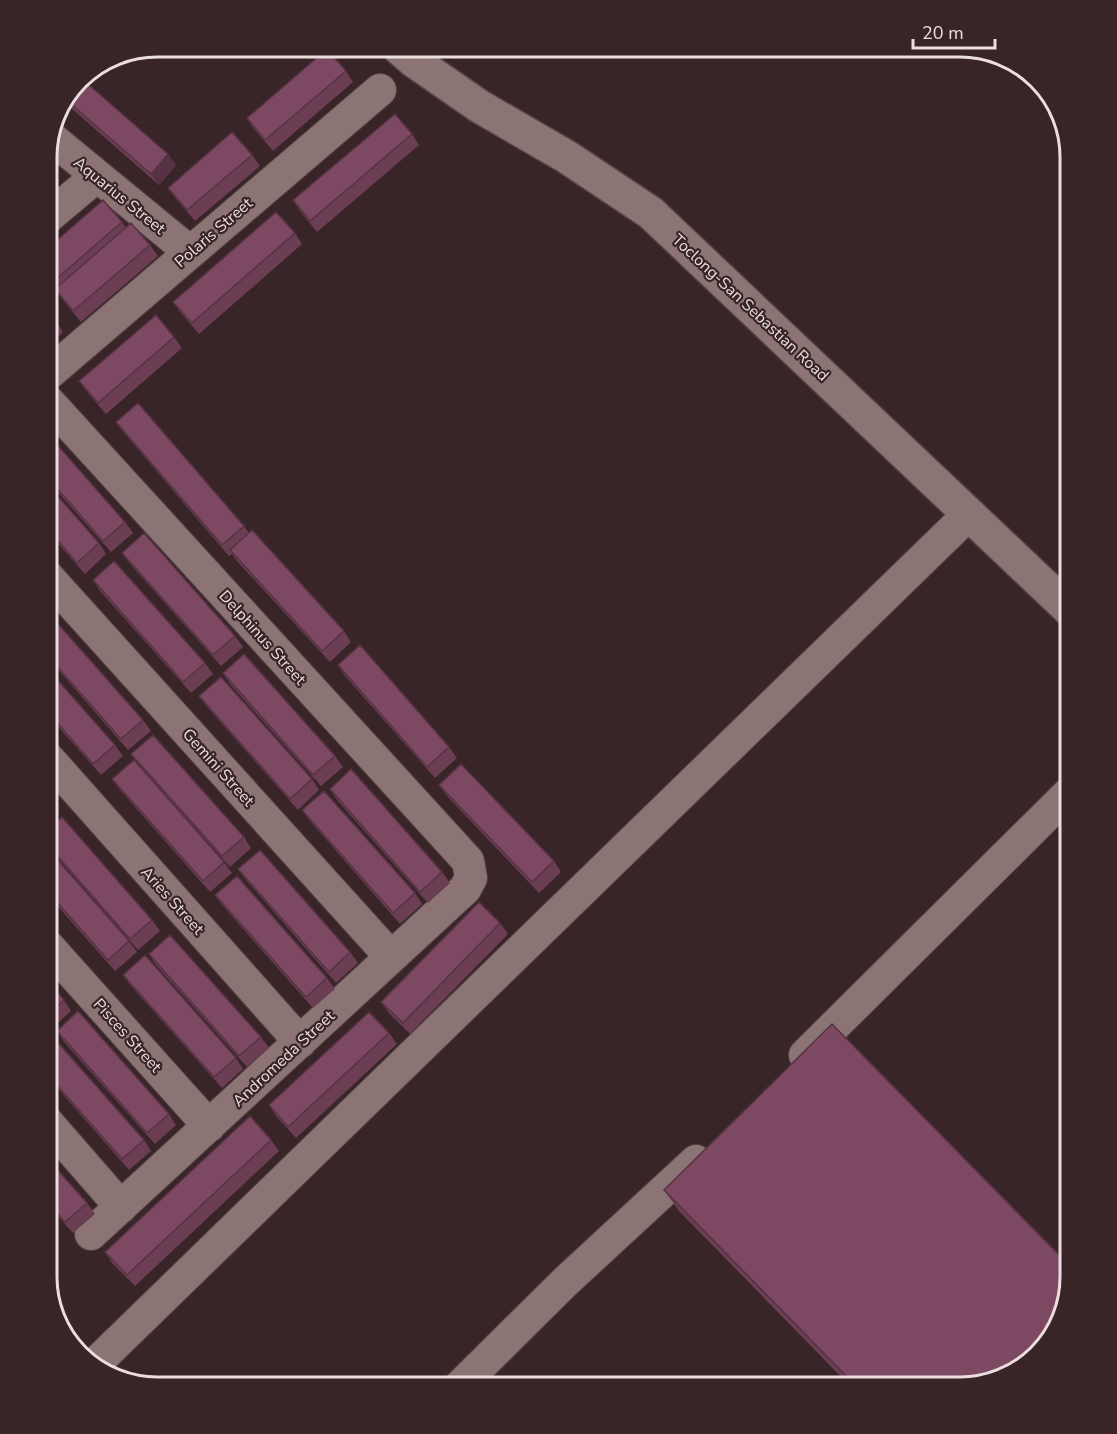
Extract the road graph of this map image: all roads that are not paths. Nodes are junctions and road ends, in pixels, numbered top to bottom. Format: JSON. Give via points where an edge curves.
{"nodes":[{"id":1,"x":410,"y":57,"type":"edge"},
{"id":2,"x":380,"y":90,"type":"dead end"},
{"id":3,"x":58,"y":144,"type":"edge"},
{"id":4,"x":98,"y":176,"type":"junction"},
{"id":5,"x":57,"y":210,"type":"edge"},
{"id":6,"x":190,"y":252,"type":"junction"},
{"id":7,"x":57,"y":366,"type":"edge"},
{"id":8,"x":57,"y":411,"type":"edge"},
{"id":9,"x":969,"y":514,"type":"junction"},
{"id":10,"x":57,"y":587,"type":"edge"},
{"id":11,"x":1060,"y":600,"type":"edge"},
{"id":12,"x":57,"y":768,"type":"edge"},
{"id":13,"x":1060,"y":803,"type":"edge"},
{"id":14,"x":471,"y":878,"type":"joint"},
{"id":15,"x":57,"y":956,"type":"edge"},
{"id":16,"x":391,"y":957,"type":"junction"},
{"id":17,"x":300,"y":1042,"type":"junction"},
{"id":18,"x":788,"y":1072,"type":"edge"},
{"id":19,"x":209,"y":1126,"type":"junction"},
{"id":20,"x":57,"y":1134,"type":"edge"},
{"id":21,"x":712,"y":1146,"type":"edge"},
{"id":22,"x":121,"y":1207,"type":"junction"},
{"id":23,"x":91,"y":1234,"type":"dead end"},
{"id":24,"x":100,"y":1359,"type":"edge"},
{"id":25,"x":470,"y":1377,"type":"edge"}],
"edges":[{"from":1,"to":9,"type":"street","name":"Toclong-San Sebastian Road","via":[[651,213]]},
{"from":2,"to":6,"type":"street","name":"Polaris Street"},
{"from":3,"to":4,"type":"street","name":"Aquarius Street"},
{"from":4,"to":5,"type":"street"},
{"from":4,"to":6,"type":"street","name":"Aquarius Street"},
{"from":6,"to":7,"type":"street","name":"Polaris Street"},
{"from":8,"to":14,"type":"street","name":"Delphinus Street","via":[[468,861]]},
{"from":9,"to":11,"type":"street","name":"Toclong-San Sebastian Road"},
{"from":9,"to":24,"type":"street"},
{"from":10,"to":16,"type":"street","name":"Gemini Street"},
{"from":12,"to":17,"type":"street","name":"Aries Street"},
{"from":13,"to":18,"type":"street"},
{"from":14,"to":16,"type":"street","name":"Andromeda Street","via":[[465,889]]},
{"from":15,"to":19,"type":"street","name":"Pisces Street"},
{"from":16,"to":17,"type":"street","name":"Andromeda Street"},
{"from":17,"to":19,"type":"street","name":"Andromeda Street"},
{"from":19,"to":22,"type":"street","name":"Andromeda Street"},
{"from":20,"to":22,"type":"street"},
{"from":21,"to":25,"type":"street","via":[[565,1282]]},
{"from":22,"to":23,"type":"street","name":"Andromeda Street"}]}
